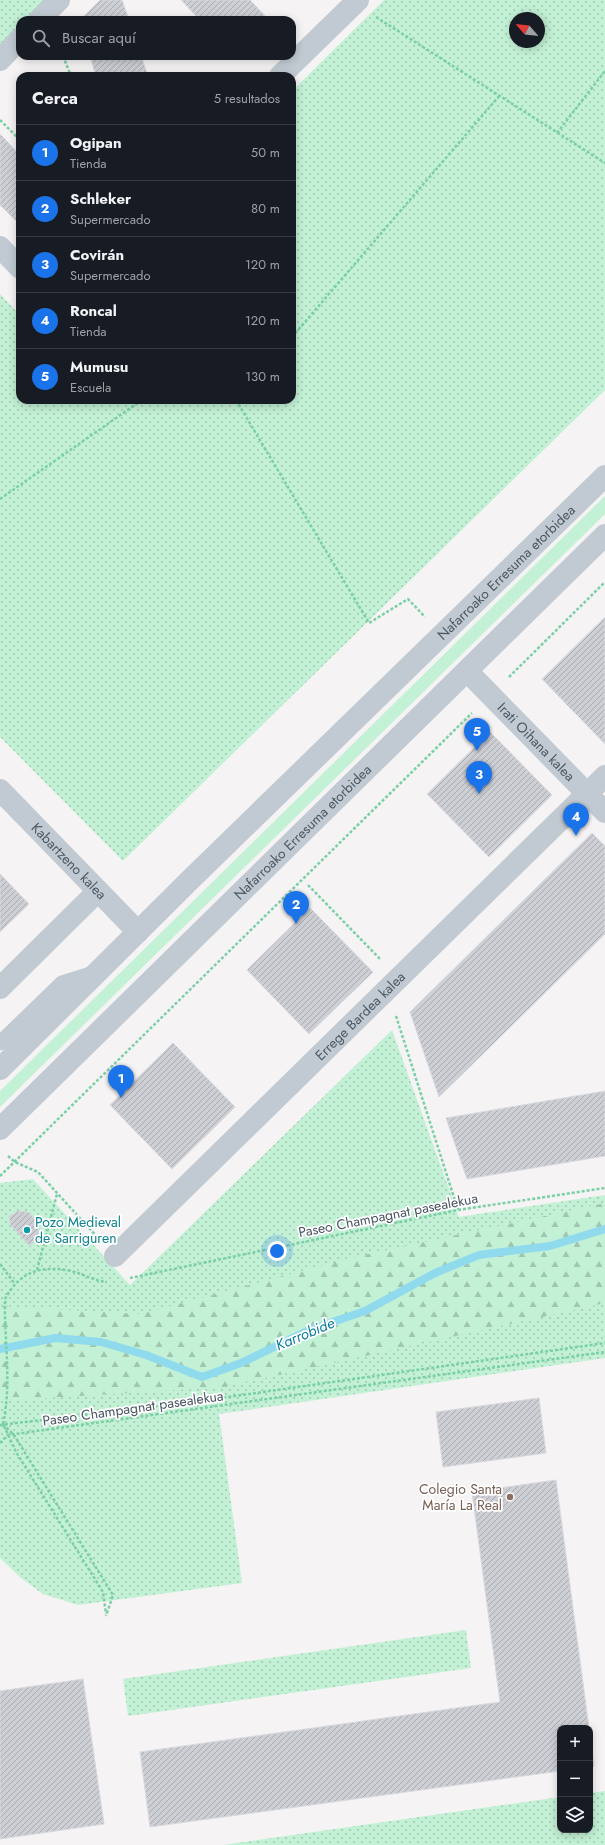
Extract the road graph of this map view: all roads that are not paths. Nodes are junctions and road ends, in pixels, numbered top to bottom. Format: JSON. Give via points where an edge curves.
{"nodes":[{"id":1,"x":59,"y":0,"type":"edge"},
{"id":2,"x":358,"y":0,"type":"edge"},
{"id":3,"x":43,"y":16,"type":"edge"},
{"id":4,"x":16,"y":44,"type":"edge"},
{"id":5,"x":0,"y":60,"type":"edge"},
{"id":6,"x":284,"y":72,"type":"edge"},
{"id":7,"x":0,"y":247,"type":"edge"},
{"id":8,"x":16,"y":264,"type":"edge"},
{"id":9,"x":605,"y":476,"type":"edge"},
{"id":10,"x":605,"y":535,"type":"edge"},
{"id":11,"x":467,"y":671,"type":"junction"},
{"id":12,"x":605,"y":776,"type":"edge"},
{"id":13,"x":587,"y":793,"type":"junction"},
{"id":14,"x":2,"y":795,"type":"edge"},
{"id":15,"x":605,"y":812,"type":"edge"},
{"id":16,"x":98,"y":891,"type":"junction"},
{"id":17,"x":138,"y":932,"type":"junction"},
{"id":18,"x":99,"y":972,"type":"junction"},
{"id":19,"x":0,"y":988,"type":"edge"},
{"id":20,"x":0,"y":1043,"type":"edge"},
{"id":21,"x":0,"y":1069,"type":"edge"},
{"id":22,"x":0,"y":1129,"type":"edge"},
{"id":23,"x":115,"y":1256,"type":"road end"}],
"edges":[{"from":1,"to":3,"type":"street"},
{"from":2,"to":6,"type":"street"},
{"from":4,"to":5,"type":"street"},
{"from":7,"to":8,"type":"street"},
{"from":9,"to":17,"type":"street","name":"Nafarroako Erresuma etorbidea"},
{"from":10,"to":11,"type":"street","name":"Nafarroako Erresuma etorbidea"},
{"from":11,"to":13,"type":"street","name":"Irati Oihana kalea"},
{"from":11,"to":22,"type":"street","name":"Nafarroako Erresuma etorbidea"},
{"from":12,"to":13,"type":"street","name":"Errege Bardea kalea"},
{"from":13,"to":15,"type":"street","name":"Irati Oihana kalea"},
{"from":13,"to":23,"type":"street","name":"Errege Bardea kalea"},
{"from":14,"to":16,"type":"street","name":"Kabartzeno kalea"},
{"from":16,"to":17,"type":"street","name":"Kabartzeno kalea"},
{"from":16,"to":19,"type":"street"},
{"from":17,"to":18,"type":"street","name":"Nafarroako Erresuma etorbidea"},
{"from":18,"to":20,"type":"lane","name":"Nafarroako Erresuma etorbidea","via":[[62,983]]},
{"from":18,"to":21,"type":"street","name":"Nafarroako Erresuma etorbidea"}]}
